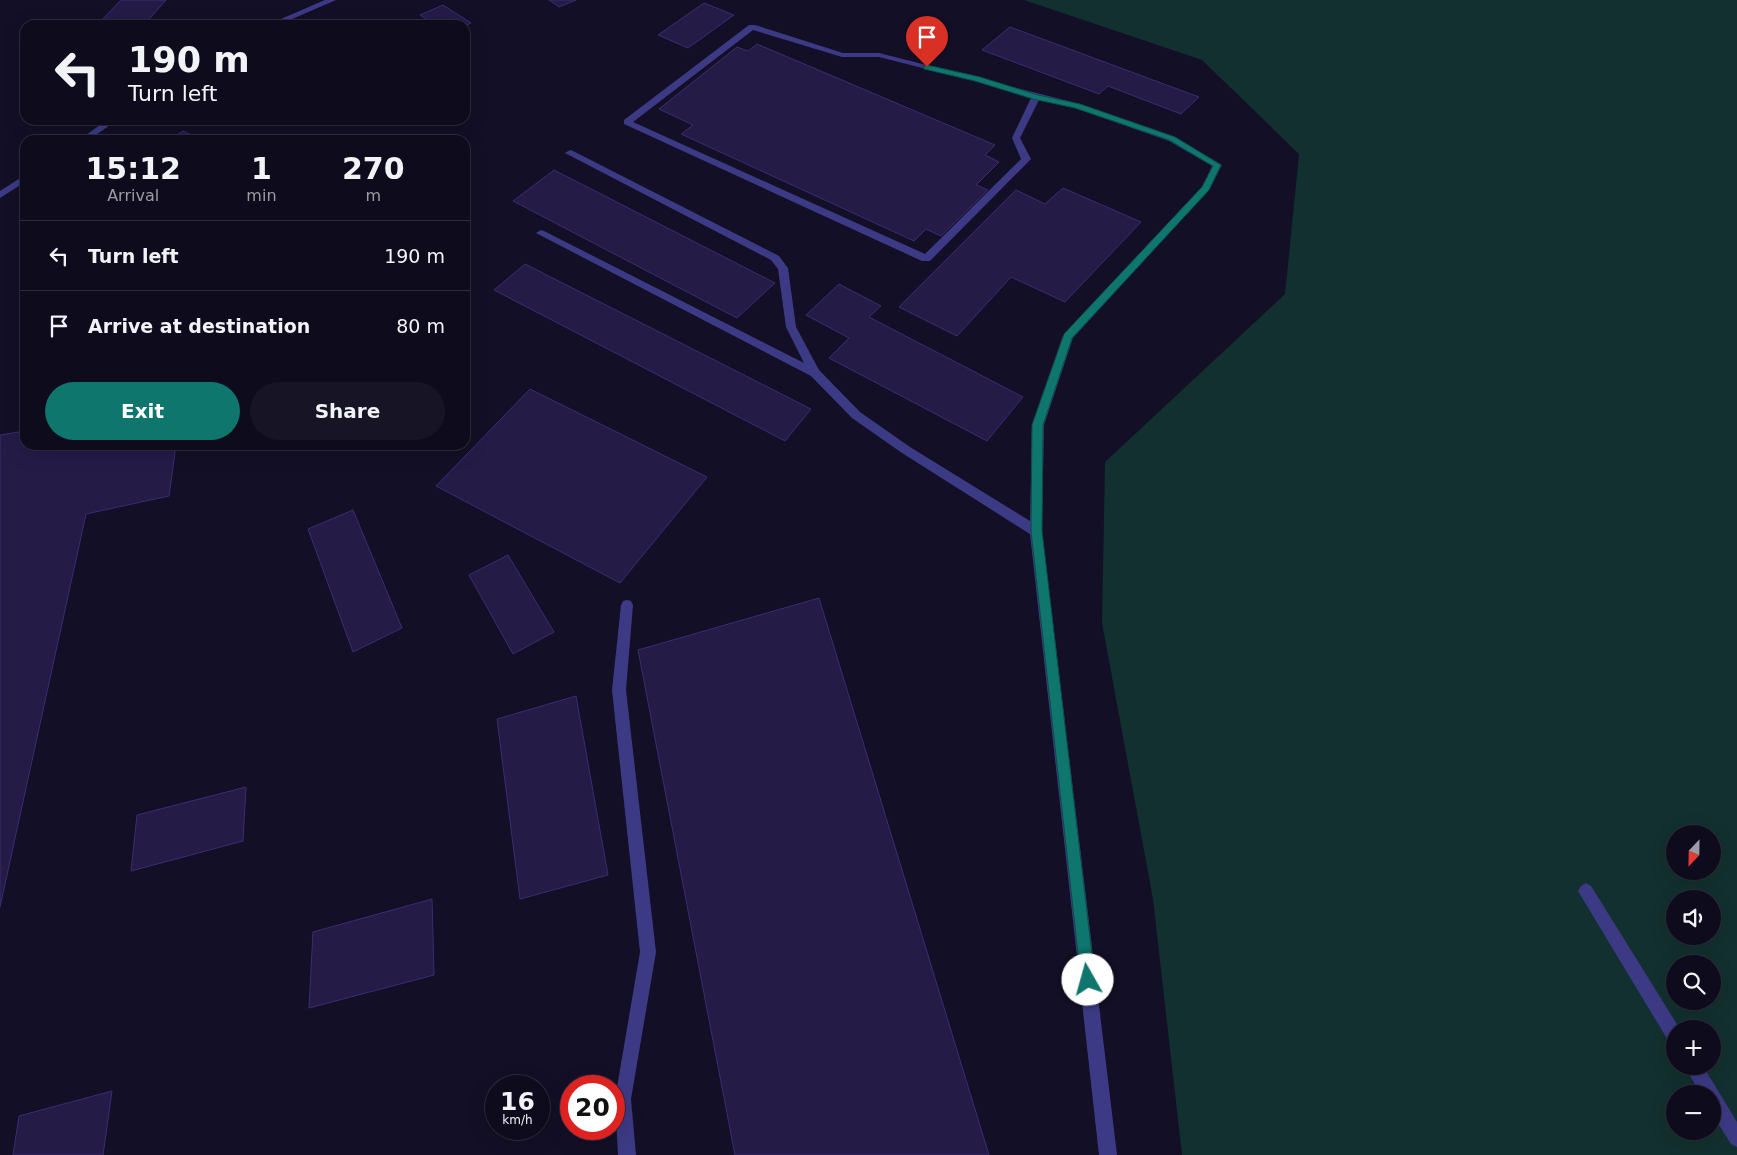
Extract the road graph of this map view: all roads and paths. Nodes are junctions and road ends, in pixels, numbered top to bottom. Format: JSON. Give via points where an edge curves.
{"nodes":[{"id":1,"x":332,"y":0,"type":"edge"},
{"id":2,"x":283,"y":20,"type":"edge"},
{"id":3,"x":1036,"y":97,"type":"junction"},
{"id":4,"x":106,"y":125,"type":"edge"},
{"id":5,"x":90,"y":135,"type":"edge"},
{"id":6,"x":570,"y":153,"type":"dead end"},
{"id":7,"x":20,"y":181,"type":"edge"},
{"id":8,"x":0,"y":194,"type":"edge"},
{"id":9,"x":541,"y":233,"type":"dead end"},
{"id":10,"x":815,"y":373,"type":"junction"},
{"id":11,"x":1036,"y":531,"type":"junction"},
{"id":12,"x":627,"y":606,"type":"dead end"},
{"id":13,"x":1586,"y":891,"type":"dead end"},
{"id":14,"x":1666,"y":1021,"type":"edge"},
{"id":15,"x":1721,"y":1112,"type":"edge"},
{"id":16,"x":1737,"y":1138,"type":"edge"},
{"id":17,"x":627,"y":1155,"type":"edge"},
{"id":18,"x":1108,"y":1155,"type":"edge"}],
"edges":[{"from":1,"to":2,"type":"street"},
{"from":3,"to":3,"type":"street","via":[[879,55],[842,55],[752,27],[627,122],[926,259],[1026,159],[1016,138]]},
{"from":3,"to":11,"type":"street","via":[[1077,106],[1172,139],[1217,165],[1206,188],[1068,336],[1038,425]]},
{"from":4,"to":5,"type":"street"},
{"from":6,"to":10,"type":"street","via":[[775,258],[783,268],[791,326]]},
{"from":7,"to":8,"type":"street"},
{"from":9,"to":10,"type":"street"},
{"from":10,"to":11,"type":"street","via":[[856,415]]},
{"from":11,"to":18,"type":"street"},
{"from":12,"to":17,"type":"street","via":[[619,690],[648,952],[623,1099]]},
{"from":13,"to":14,"type":"street"},
{"from":15,"to":16,"type":"street"}]}
